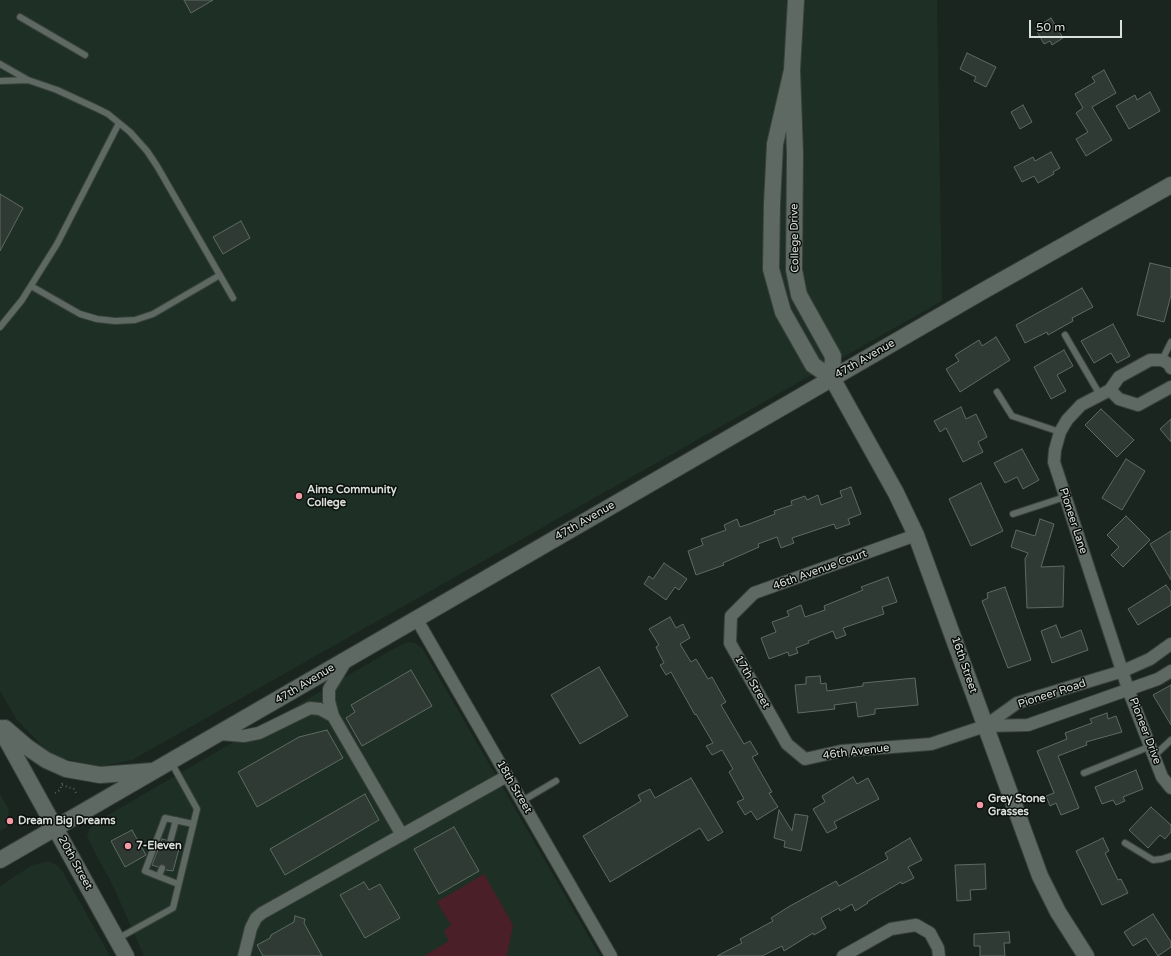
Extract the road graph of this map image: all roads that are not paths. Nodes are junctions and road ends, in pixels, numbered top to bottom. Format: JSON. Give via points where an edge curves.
{"nodes":[{"id":1,"x":796,"y":0,"type":"edge"},
{"id":2,"x":20,"y":17,"type":"dead end"},
{"id":3,"x":85,"y":55,"type":"dead end"},
{"id":4,"x":0,"y":64,"type":"edge"},
{"id":5,"x":792,"y":70,"type":"junction"},
{"id":6,"x":28,"y":80,"type":"junction"},
{"id":7,"x":0,"y":81,"type":"edge"},
{"id":8,"x":120,"y":123,"type":"junction"},
{"id":9,"x":1171,"y":185,"type":"edge"},
{"id":10,"x":220,"y":275,"type":"junction"},
{"id":11,"x":32,"y":286,"type":"junction"},
{"id":12,"x":233,"y":298,"type":"dead end"},
{"id":13,"x":0,"y":327,"type":"edge"},
{"id":14,"x":1065,"y":335,"type":"dead end"},
{"id":15,"x":1171,"y":342,"type":"edge"},
{"id":16,"x":1162,"y":360,"type":"junction"},
{"id":17,"x":1171,"y":368,"type":"edge"},
{"id":18,"x":832,"y":378,"type":"junction"},
{"id":19,"x":1171,"y":387,"type":"edge"},
{"id":20,"x":998,"y":392,"type":"dead end"},
{"id":21,"x":1105,"y":392,"type":"junction"},
{"id":22,"x":1060,"y":432,"type":"junction"},
{"id":23,"x":1065,"y":497,"type":"junction"},
{"id":24,"x":1013,"y":514,"type":"dead end"},
{"id":25,"x":916,"y":535,"type":"junction"},
{"id":26,"x":731,"y":616,"type":"joint"},
{"id":27,"x":416,"y":618,"type":"junction"},
{"id":28,"x":1171,"y":644,"type":"edge"},
{"id":29,"x":348,"y":658,"type":"junction"},
{"id":30,"x":1123,"y":671,"type":"junction"},
{"id":31,"x":1171,"y":671,"type":"edge"},
{"id":32,"x":1128,"y":689,"type":"junction"},
{"id":33,"x":333,"y":716,"type":"junction"},
{"id":34,"x":0,"y":724,"type":"edge"},
{"id":35,"x":985,"y":726,"type":"junction"},
{"id":36,"x":0,"y":728,"type":"edge"},
{"id":37,"x":220,"y":734,"type":"junction"},
{"id":38,"x":1171,"y":740,"type":"edge"},
{"id":39,"x":787,"y":744,"type":"joint"},
{"id":40,"x":931,"y":744,"type":"joint"},
{"id":41,"x":1152,"y":751,"type":"junction"},
{"id":42,"x":171,"y":762,"type":"junction"},
{"id":43,"x":156,"y":771,"type":"junction"},
{"id":44,"x":1084,"y":773,"type":"dead end"},
{"id":45,"x":507,"y":776,"type":"junction"},
{"id":46,"x":556,"y":782,"type":"dead end"},
{"id":47,"x":1171,"y":788,"type":"edge"},
{"id":48,"x":522,"y":801,"type":"junction"},
{"id":49,"x":176,"y":820,"type":"junction"},
{"id":50,"x":193,"y":824,"type":"junction"},
{"id":51,"x":56,"y":828,"type":"junction"},
{"id":52,"x":402,"y":835,"type":"junction"},
{"id":53,"x":170,"y":842,"type":"dead end"},
{"id":54,"x":1125,"y":843,"type":"dead end"},
{"id":55,"x":1171,"y":856,"type":"edge"},
{"id":56,"x":0,"y":860,"type":"edge"},
{"id":57,"x":162,"y":868,"type":"dead end"},
{"id":58,"x":159,"y":876,"type":"junction"},
{"id":59,"x":178,"y":884,"type":"junction"},
{"id":60,"x":117,"y":939,"type":"junction"},
{"id":61,"x":126,"y":956,"type":"edge"},
{"id":62,"x":244,"y":956,"type":"edge"},
{"id":63,"x":611,"y":956,"type":"edge"},
{"id":64,"x":843,"y":956,"type":"edge"},
{"id":65,"x":939,"y":956,"type":"edge"},
{"id":66,"x":1086,"y":956,"type":"edge"}],
"edges":[{"from":1,"to":5,"type":"main road","name":"College Drive"},
{"from":2,"to":3,"type":"lane"},
{"from":4,"to":6,"type":"lane"},
{"from":5,"to":18,"type":"main road","name":"College Drive","via":[[795,153],[794,270],[799,295],[833,356]]},
{"from":5,"to":18,"type":"main road","name":"College Drive","via":[[775,144],[771,269],[783,312],[813,365]]},
{"from":6,"to":7,"type":"lane"},
{"from":6,"to":8,"type":"lane","via":[[80,100]]},
{"from":8,"to":10,"type":"lane","via":[[147,151]]},
{"from":8,"to":11,"type":"lane","via":[[57,244]]},
{"from":9,"to":18,"type":"main road","name":"47th Avenue"},
{"from":10,"to":11,"type":"lane","via":[[153,314],[135,320],[115,321],[80,314]]},
{"from":10,"to":12,"type":"lane"},
{"from":11,"to":13,"type":"lane","via":[[9,319]]},
{"from":14,"to":21,"type":"lane"},
{"from":15,"to":16,"type":"lane"},
{"from":16,"to":17,"type":"street"},
{"from":16,"to":21,"type":"street","name":"Pioneer Lane","via":[[1150,360],[1119,377]]},
{"from":18,"to":25,"type":"main road","name":"16th Street","via":[[893,487]]},
{"from":18,"to":27,"type":"main road","name":"47th Avenue"},
{"from":19,"to":21,"type":"street","via":[[1138,405]]},
{"from":20,"to":22,"type":"lane","via":[[1012,416]]},
{"from":21,"to":22,"type":"street","name":"Pioneer Lane","via":[[1082,405],[1067,420]]},
{"from":22,"to":23,"type":"street","name":"Pioneer Lane","via":[[1054,462]]},
{"from":23,"to":24,"type":"lane"},
{"from":23,"to":30,"type":"street","name":"Pioneer Lane"},
{"from":25,"to":26,"type":"street","name":"46th Avenue Court","via":[[754,593]]},
{"from":25,"to":35,"type":"main road","name":"16th Street"},
{"from":26,"to":39,"type":"street","name":"17th Street","via":[[730,643]]},
{"from":27,"to":29,"type":"main road","name":"47th Avenue"},
{"from":27,"to":45,"type":"street","name":"18th Street"},
{"from":28,"to":30,"type":"street","name":"Pioneer Road","via":[[1150,659]]},
{"from":29,"to":33,"type":"street","via":[[329,689]]},
{"from":29,"to":37,"type":"main road","name":"47th Avenue"},
{"from":30,"to":32,"type":"street","name":"Pioneer Drive"},
{"from":30,"to":35,"type":"street","name":"Pioneer Road","via":[[1017,703]]},
{"from":31,"to":32,"type":"street","name":"Pioneer Road","via":[[1158,679]]},
{"from":32,"to":35,"type":"street","name":"Pioneer Road","via":[[1028,726]]},
{"from":32,"to":41,"type":"street","name":"Pioneer Drive"},
{"from":33,"to":37,"type":"street","via":[[320,709],[310,708],[258,733],[244,736]]},
{"from":33,"to":52,"type":"street"},
{"from":34,"to":43,"type":"main road","via":[[46,760],[66,769],[100,775]]},
{"from":35,"to":40,"type":"street","name":"Pioneer Road"},
{"from":35,"to":66,"type":"main road","name":"16th Street","via":[[1040,876],[1058,912]]},
{"from":36,"to":51,"type":"main road","name":"20th Street"},
{"from":37,"to":42,"type":"main road","name":"47th Avenue"},
{"from":38,"to":41,"type":"lane"},
{"from":39,"to":40,"type":"street","name":"46th Avenue","via":[[805,759],[841,751]]},
{"from":41,"to":44,"type":"lane"},
{"from":41,"to":47,"type":"street","name":"Pioneer Drive","via":[[1162,777]]},
{"from":42,"to":43,"type":"main road","name":"47th Avenue"},
{"from":42,"to":50,"type":"lane","via":[[197,809]]},
{"from":43,"to":51,"type":"main road","name":"47th Avenue"},
{"from":45,"to":48,"type":"street","name":"18th Street"},
{"from":45,"to":52,"type":"street"},
{"from":46,"to":48,"type":"lane"},
{"from":48,"to":63,"type":"street","name":"18th Street"},
{"from":49,"to":50,"type":"lane"},
{"from":49,"to":53,"type":"lane"},
{"from":49,"to":58,"type":"lane","via":[[165,818],[145,871]]},
{"from":50,"to":59,"type":"lane"},
{"from":51,"to":56,"type":"main road","name":"47th Avenue"},
{"from":51,"to":60,"type":"main road","name":"20th Street"},
{"from":52,"to":62,"type":"street","via":[[262,912],[251,928]]},
{"from":54,"to":55,"type":"lane","via":[[1153,860]]},
{"from":57,"to":58,"type":"lane"},
{"from":58,"to":59,"type":"lane"},
{"from":59,"to":60,"type":"lane","via":[[173,908]]},
{"from":60,"to":61,"type":"main road","name":"20th Street"},
{"from":64,"to":65,"type":"street","via":[[892,929],[916,925],[930,933]]}]}
